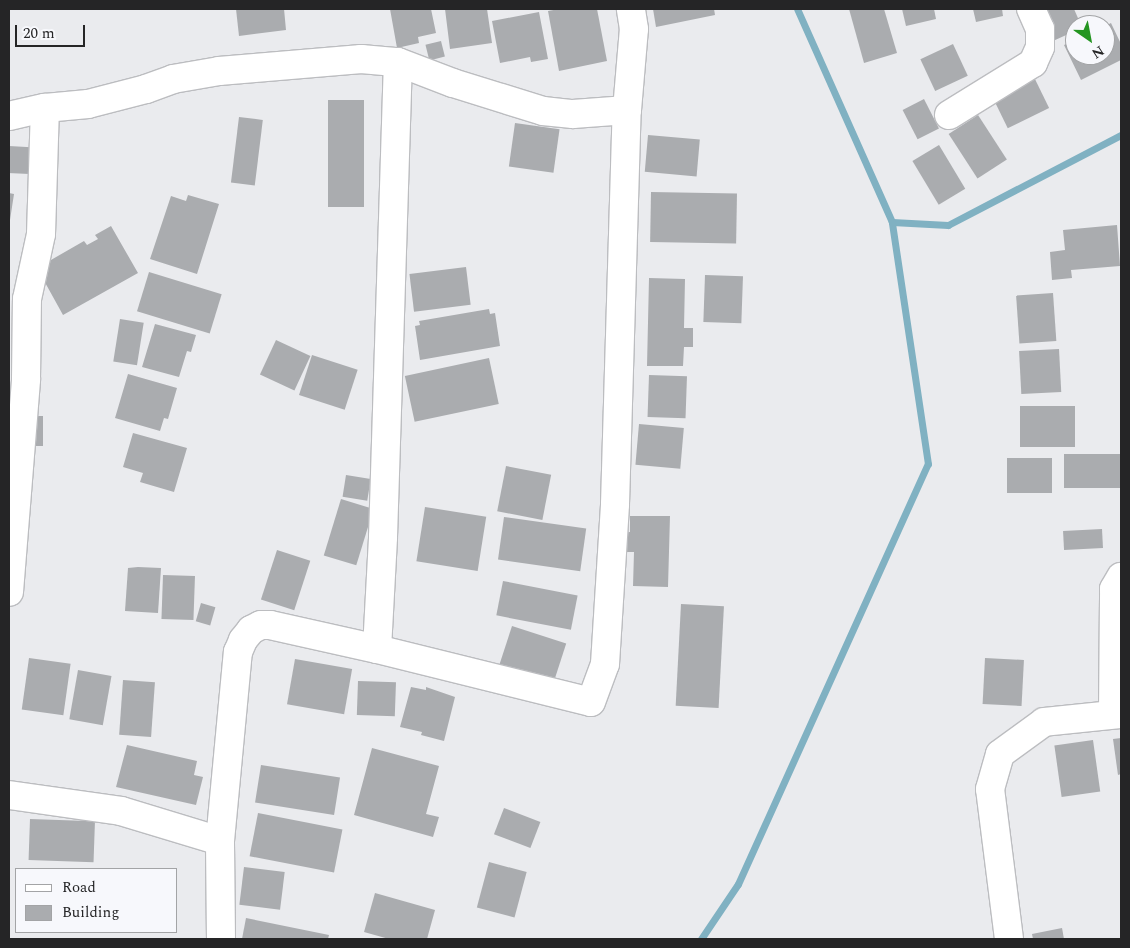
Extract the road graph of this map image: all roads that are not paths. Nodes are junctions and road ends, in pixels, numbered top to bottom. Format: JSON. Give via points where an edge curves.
{"nodes":[{"id":1,"x":631,"y":9,"type":"edge"},
{"id":2,"x":1031,"y":9,"type":"edge"},
{"id":3,"x":398,"y":62,"type":"junction"},
{"id":4,"x":45,"y":108,"type":"junction"},
{"id":5,"x":627,"y":110,"type":"junction"},
{"id":6,"x":949,"y":115,"type":"dead end"},
{"id":7,"x":9,"y":116,"type":"edge"},
{"id":8,"x":17,"y":377,"type":"edge"},
{"id":9,"x":1121,"y":577,"type":"edge"},
{"id":10,"x":9,"y":592,"type":"edge"},
{"id":11,"x":377,"y":649,"type":"junction"},
{"id":12,"x":1117,"y":713,"type":"edge"},
{"id":13,"x":9,"y":795,"type":"edge"},
{"id":14,"x":220,"y":841,"type":"junction"},
{"id":15,"x":221,"y":939,"type":"edge"},
{"id":16,"x":1009,"y":939,"type":"edge"}],
"edges":[{"from":1,"to":5,"type":"street","via":[[634,29]]},
{"from":2,"to":6,"type":"street","via":[[1040,29],[1040,47],[1033,63]]},
{"from":3,"to":4,"type":"street","via":[[360,59],[219,71],[173,79],[88,104]]},
{"from":3,"to":5,"type":"street","via":[[543,111],[573,114]]},
{"from":3,"to":11,"type":"street"},
{"from":4,"to":7,"type":"street"},
{"from":4,"to":8,"type":"street","via":[[42,234],[27,299]]},
{"from":5,"to":11,"type":"street","via":[[615,504],[605,664],[591,702]]},
{"from":8,"to":10,"type":"street"},
{"from":9,"to":12,"type":"street","via":[[1114,589]]},
{"from":11,"to":14,"type":"street","via":[[270,625],[251,630],[238,652]]},
{"from":12,"to":16,"type":"street","via":[[1044,722],[1000,754],[990,789]]},
{"from":13,"to":14,"type":"street","via":[[121,811]]},
{"from":14,"to":15,"type":"street"}]}
